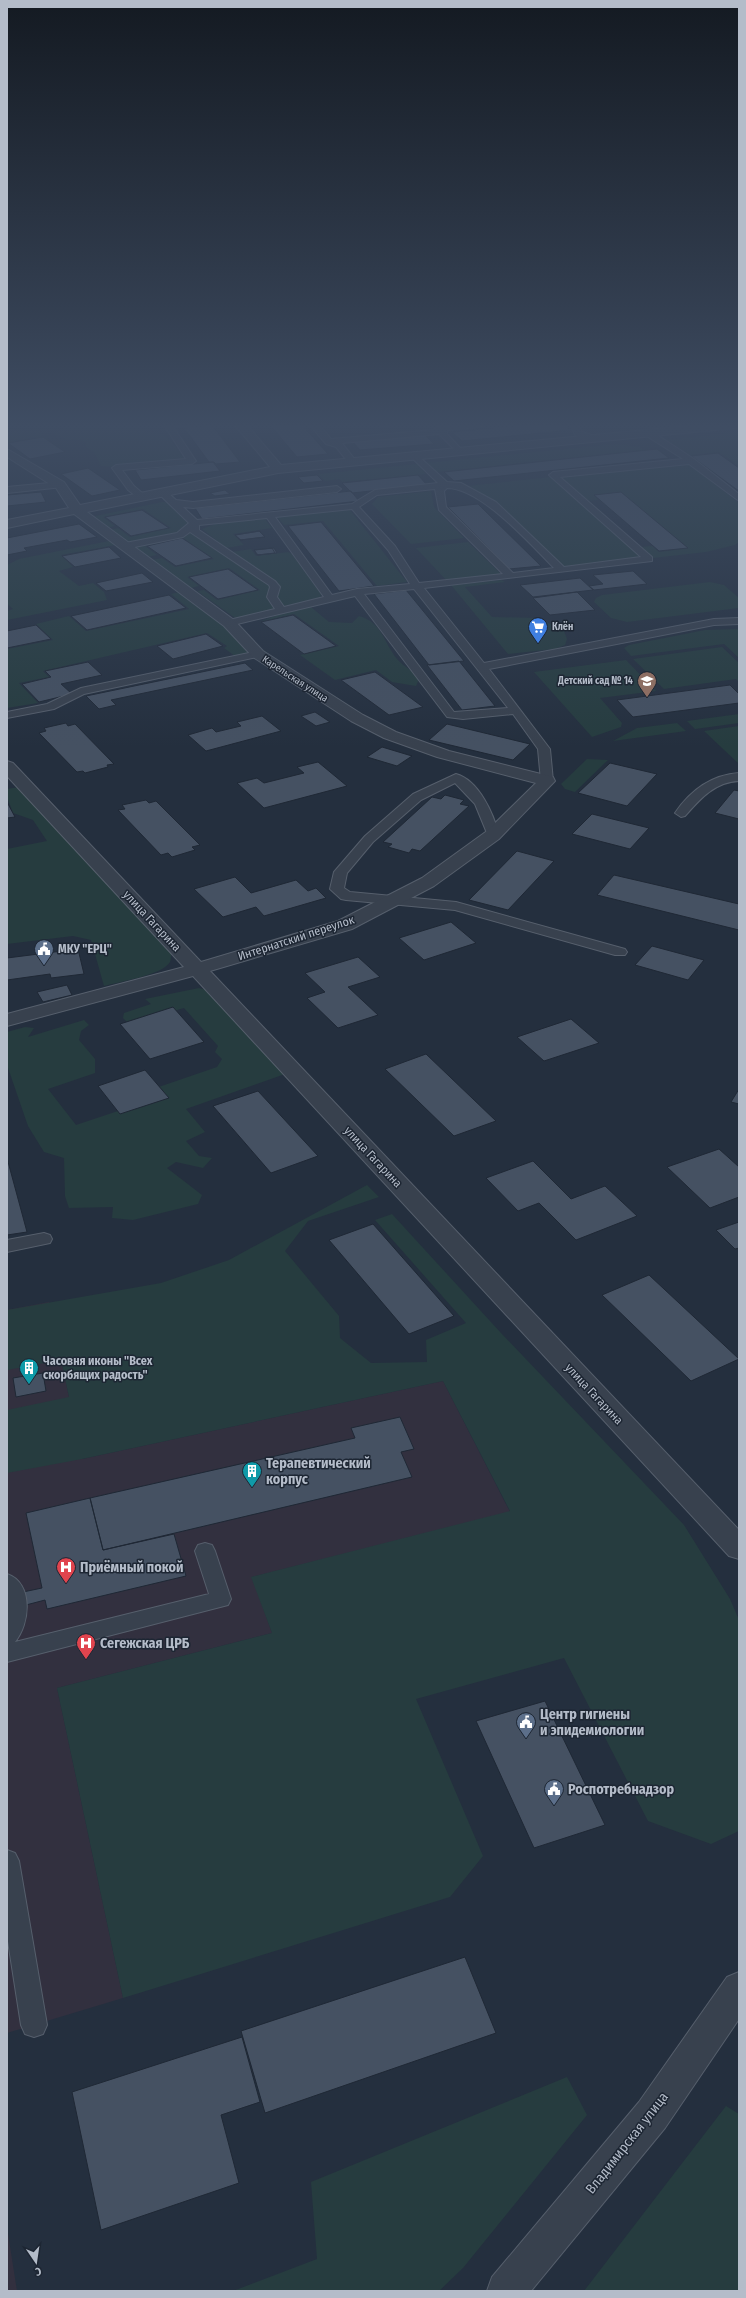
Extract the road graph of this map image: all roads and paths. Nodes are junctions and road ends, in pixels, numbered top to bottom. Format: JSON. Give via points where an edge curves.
{"nodes":[{"id":1,"x":107,"y":532,"type":"edge"},
{"id":2,"x":183,"y":532,"type":"edge"},
{"id":3,"x":196,"y":532,"type":"edge"},
{"id":4,"x":282,"y":532,"type":"edge"},
{"id":5,"x":378,"y":532,"type":"edge"},
{"id":6,"x":467,"y":532,"type":"edge"},
{"id":7,"x":523,"y":532,"type":"edge"},
{"id":8,"x":619,"y":532,"type":"edge"},
{"id":9,"x":125,"y":546,"type":"junction"},
{"id":10,"x":562,"y":570,"type":"junction"},
{"id":11,"x":511,"y":576,"type":"junction"},
{"id":12,"x":416,"y":585,"type":"junction"},
{"id":13,"x":357,"y":592,"type":"junction"},
{"id":14,"x":330,"y":599,"type":"junction"},
{"id":15,"x":281,"y":610,"type":"junction"},
{"id":16,"x":739,"y":621,"type":"edge"},
{"id":17,"x":229,"y":623,"type":"junction"},
{"id":18,"x":258,"y":654,"type":"junction"},
{"id":19,"x":482,"y":667,"type":"junction"},
{"id":20,"x":516,"y":710,"type":"junction"},
{"id":21,"x":7,"y":715,"type":"edge"},
{"id":22,"x":7,"y":766,"type":"edge"},
{"id":23,"x":739,"y":777,"type":"edge"},
{"id":24,"x":547,"y":781,"type":"junction"},
{"id":25,"x":681,"y":813,"type":"dead end"},
{"id":26,"x":493,"y":835,"type":"junction"},
{"id":27,"x":394,"y":899,"type":"junction"},
{"id":28,"x":620,"y":952,"type":"dead end"},
{"id":29,"x":197,"y":969,"type":"junction"},
{"id":30,"x":7,"y":1020,"type":"edge"},
{"id":31,"x":44,"y":1239,"type":"dead end"},
{"id":32,"x":7,"y":1246,"type":"edge"},
{"id":33,"x":739,"y":1548,"type":"edge"},
{"id":34,"x":205,"y":1551,"type":"dead end"},
{"id":35,"x":7,"y":1582,"type":"edge"},
{"id":36,"x":7,"y":1637,"type":"edge"},
{"id":37,"x":7,"y":1653,"type":"edge"},
{"id":38,"x":7,"y":1861,"type":"edge"},
{"id":39,"x":739,"y":1989,"type":"edge"},
{"id":40,"x":34,"y":2025,"type":"dead end"},
{"id":41,"x":506,"y":2291,"type":"edge"}],
"edges":[{"from":1,"to":9,"type":"street","name":"Карельская улица"},
{"from":2,"to":9,"type":"lane"},
{"from":3,"to":15,"type":"lane","via":[[272,582],[275,587],[272,597]]},
{"from":4,"to":14,"type":"lane"},
{"from":5,"to":12,"type":"lane","via":[[392,548]]},
{"from":6,"to":11,"type":"lane"},
{"from":7,"to":10,"type":"lane"},
{"from":8,"to":10,"type":"lane","via":[[649,559]]},
{"from":9,"to":17,"type":"street","name":"Карельская улица"},
{"from":10,"to":11,"type":"lane"},
{"from":11,"to":12,"type":"lane"},
{"from":12,"to":13,"type":"lane"},
{"from":12,"to":19,"type":"lane"},
{"from":13,"to":14,"type":"lane"},
{"from":13,"to":20,"type":"lane","via":[[451,715]]},
{"from":14,"to":15,"type":"lane"},
{"from":15,"to":17,"type":"lane"},
{"from":16,"to":19,"type":"lane","via":[[714,622]]},
{"from":17,"to":18,"type":"street","name":"Карельская улица"},
{"from":18,"to":21,"type":"lane","via":[[81,691],[50,707]]},
{"from":18,"to":24,"type":"street","name":"Карельская улица","via":[[357,718],[390,735],[443,754]]},
{"from":19,"to":20,"type":"lane"},
{"from":20,"to":24,"type":"lane","via":[[544,749]]},
{"from":22,"to":29,"type":"street","name":"улица Гагарина"},
{"from":23,"to":25,"type":"lane","via":[[717,780],[709,784]]},
{"from":24,"to":26,"type":"street","name":"Интернатский переулок"},
{"from":26,"to":27,"type":"street","name":"Интернатский переулок","via":[[428,882]]},
{"from":26,"to":27,"type":"lane","via":[[488,814],[479,798],[456,778],[417,797],[369,839],[341,872],[337,889],[346,896]]},
{"from":27,"to":28,"type":"lane","via":[[456,906]]},
{"from":27,"to":29,"type":"street","name":"Интернатский переулок","via":[[345,924]]},
{"from":29,"to":30,"type":"street","name":"Интернатский переулок"},
{"from":29,"to":33,"type":"street","name":"улица Гагарина"},
{"from":31,"to":32,"type":"lane"},
{"from":34,"to":37,"type":"lane","via":[[221,1599]]},
{"from":35,"to":36,"type":"lane","via":[[12,1587],[17,1615]]},
{"from":38,"to":40,"type":"lane"},
{"from":39,"to":41,"type":"street","name":"Владимирская улица","via":[[652,2115]]}]}
